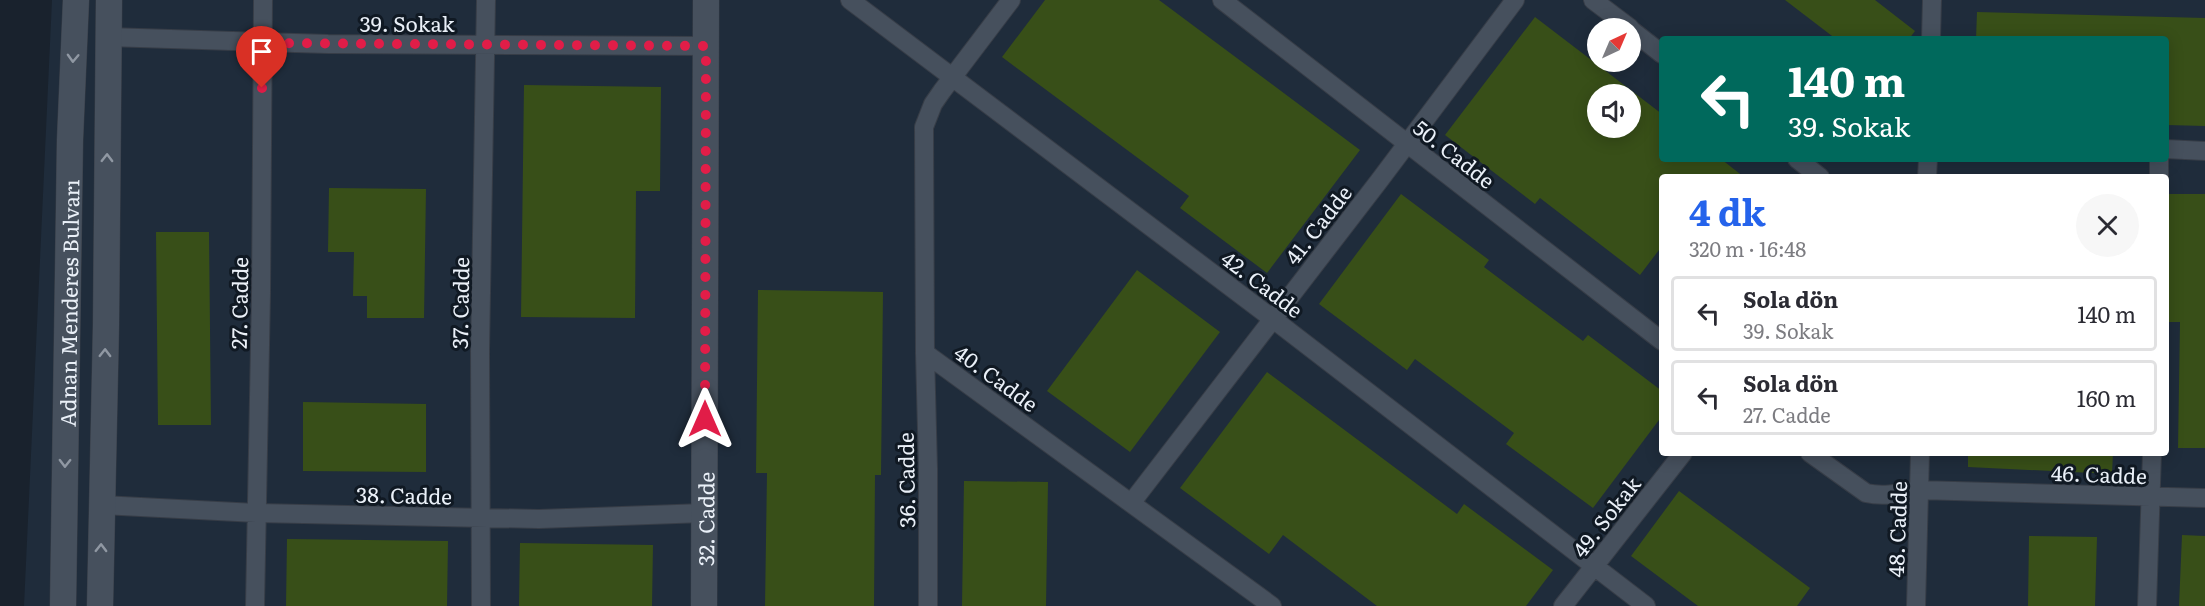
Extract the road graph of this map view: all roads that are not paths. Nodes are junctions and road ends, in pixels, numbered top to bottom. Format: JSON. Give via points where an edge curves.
{"nodes":[{"id":1,"x":76,"y":0,"type":"edge"},
{"id":2,"x":109,"y":0,"type":"edge"},
{"id":3,"x":263,"y":0,"type":"edge"},
{"id":4,"x":486,"y":0,"type":"edge"},
{"id":5,"x":706,"y":0,"type":"edge"},
{"id":6,"x":850,"y":0,"type":"edge"},
{"id":7,"x":1011,"y":0,"type":"edge"},
{"id":8,"x":1222,"y":0,"type":"edge"},
{"id":9,"x":1515,"y":0,"type":"edge"},
{"id":10,"x":1593,"y":0,"type":"edge"},
{"id":11,"x":1932,"y":0,"type":"edge"},
{"id":12,"x":1616,"y":18,"type":"edge"},
{"id":13,"x":1931,"y":36,"type":"edge"},
{"id":14,"x":108,"y":38,"type":"junction"},
{"id":15,"x":1641,"y":38,"type":"edge"},
{"id":16,"x":262,"y":43,"type":"junction"},
{"id":17,"x":485,"y":45,"type":"junction"},
{"id":18,"x":706,"y":46,"type":"junction"},
{"id":19,"x":1659,"y":52,"type":"edge"},
{"id":20,"x":953,"y":77,"type":"junction"},
{"id":21,"x":1406,"y":144,"type":"junction"},
{"id":22,"x":2169,"y":149,"type":"edge"},
{"id":23,"x":2205,"y":151,"type":"edge"},
{"id":24,"x":1801,"y":162,"type":"edge"},
{"id":25,"x":1816,"y":174,"type":"edge"},
{"id":26,"x":1273,"y":319,"type":"junction"},
{"id":27,"x":1659,"y":339,"type":"edge"},
{"id":28,"x":925,"y":353,"type":"junction"},
{"id":29,"x":1681,"y":456,"type":"edge"},
{"id":30,"x":1814,"y":456,"type":"edge"},
{"id":31,"x":1920,"y":456,"type":"edge"},
{"id":32,"x":2152,"y":456,"type":"edge"},
{"id":33,"x":1919,"y":490,"type":"junction"},
{"id":34,"x":2151,"y":496,"type":"junction"},
{"id":35,"x":2205,"y":498,"type":"edge"},
{"id":36,"x":1132,"y":502,"type":"junction"},
{"id":37,"x":102,"y":505,"type":"junction"},
{"id":38,"x":257,"y":513,"type":"junction"},
{"id":39,"x":704,"y":513,"type":"junction"},
{"id":40,"x":482,"y":518,"type":"junction"},
{"id":41,"x":1594,"y":566,"type":"junction"},
{"id":42,"x":63,"y":606,"type":"edge"},
{"id":43,"x":100,"y":606,"type":"edge"},
{"id":44,"x":255,"y":606,"type":"edge"},
{"id":45,"x":481,"y":606,"type":"edge"},
{"id":46,"x":704,"y":606,"type":"edge"},
{"id":47,"x":928,"y":606,"type":"edge"},
{"id":48,"x":1272,"y":606,"type":"edge"},
{"id":49,"x":1563,"y":606,"type":"edge"},
{"id":50,"x":1646,"y":606,"type":"edge"},
{"id":51,"x":1916,"y":606,"type":"edge"},
{"id":52,"x":2147,"y":606,"type":"edge"}],
"edges":[{"from":1,"to":42,"type":"main road","name":"Adnan Menderes Bulvarı","one_way":true},
{"from":2,"to":14,"type":"main road","name":"Adnan Menderes Bulvarı"},
{"from":3,"to":16,"type":"street","name":"27. Cadde"},
{"from":4,"to":17,"type":"street","name":"37. Cadde"},
{"from":5,"to":18,"type":"main road","name":"32. Cadde"},
{"from":6,"to":20,"type":"street","name":"42. Cadde"},
{"from":7,"to":20,"type":"street","name":"40. Cadde"},
{"from":8,"to":21,"type":"street","name":"50. Cadde"},
{"from":9,"to":21,"type":"street","name":"41. Cadde"},
{"from":10,"to":12,"type":"street"},
{"from":11,"to":13,"type":"street"},
{"from":14,"to":16,"type":"street","name":"39. Sokak"},
{"from":37,"to":14,"type":"main road","name":"Adnan Menderes Bulvarı","one_way":true},
{"from":15,"to":19,"type":"street"},
{"from":16,"to":17,"type":"street","name":"39. Sokak"},
{"from":16,"to":38,"type":"street","name":"27. Cadde"},
{"from":17,"to":18,"type":"street","name":"39. Sokak"},
{"from":17,"to":40,"type":"street","name":"37. Cadde","via":[[480,351]]},
{"from":18,"to":39,"type":"main road","name":"32. Cadde"},
{"from":20,"to":26,"type":"street","name":"42. Cadde"},
{"from":20,"to":28,"type":"street","name":"40. Cadde","via":[[933,104],[924,127]]},
{"from":21,"to":26,"type":"street","name":"41. Cadde"},
{"from":21,"to":27,"type":"street","name":"50. Cadde"},
{"from":22,"to":23,"type":"street"},
{"from":24,"to":25,"type":"street"},
{"from":26,"to":36,"type":"street","name":"41. Cadde"},
{"from":26,"to":41,"type":"street","name":"42. Cadde"},
{"from":28,"to":36,"type":"street","name":"40. Cadde"},
{"from":28,"to":47,"type":"street","name":"36. Cadde"},
{"from":29,"to":41,"type":"street","name":"49. Sokak"},
{"from":30,"to":33,"type":"street","via":[[1866,493],[1889,495]]},
{"from":31,"to":33,"type":"street","name":"48. Cadde"},
{"from":32,"to":34,"type":"street"},
{"from":33,"to":34,"type":"street","name":"46. Cadde"},
{"from":33,"to":51,"type":"street","name":"48. Cadde"},
{"from":34,"to":35,"type":"street","name":"46. Cadde"},
{"from":34,"to":52,"type":"street"},
{"from":36,"to":48,"type":"street","name":"40. Cadde"},
{"from":37,"to":38,"type":"street","name":"38. Cadde"},
{"from":43,"to":37,"type":"main road","name":"Adnan Menderes Bulvarı","one_way":true},
{"from":38,"to":40,"type":"street","name":"38. Cadde"},
{"from":38,"to":44,"type":"street","name":"27. Cadde"},
{"from":39,"to":40,"type":"street","name":"38. Cadde"},
{"from":39,"to":46,"type":"main road","name":"32. Cadde"},
{"from":40,"to":45,"type":"street","name":"37. Cadde"},
{"from":41,"to":49,"type":"street","name":"49. Sokak"},
{"from":41,"to":50,"type":"street","name":"42. Cadde"}]}
